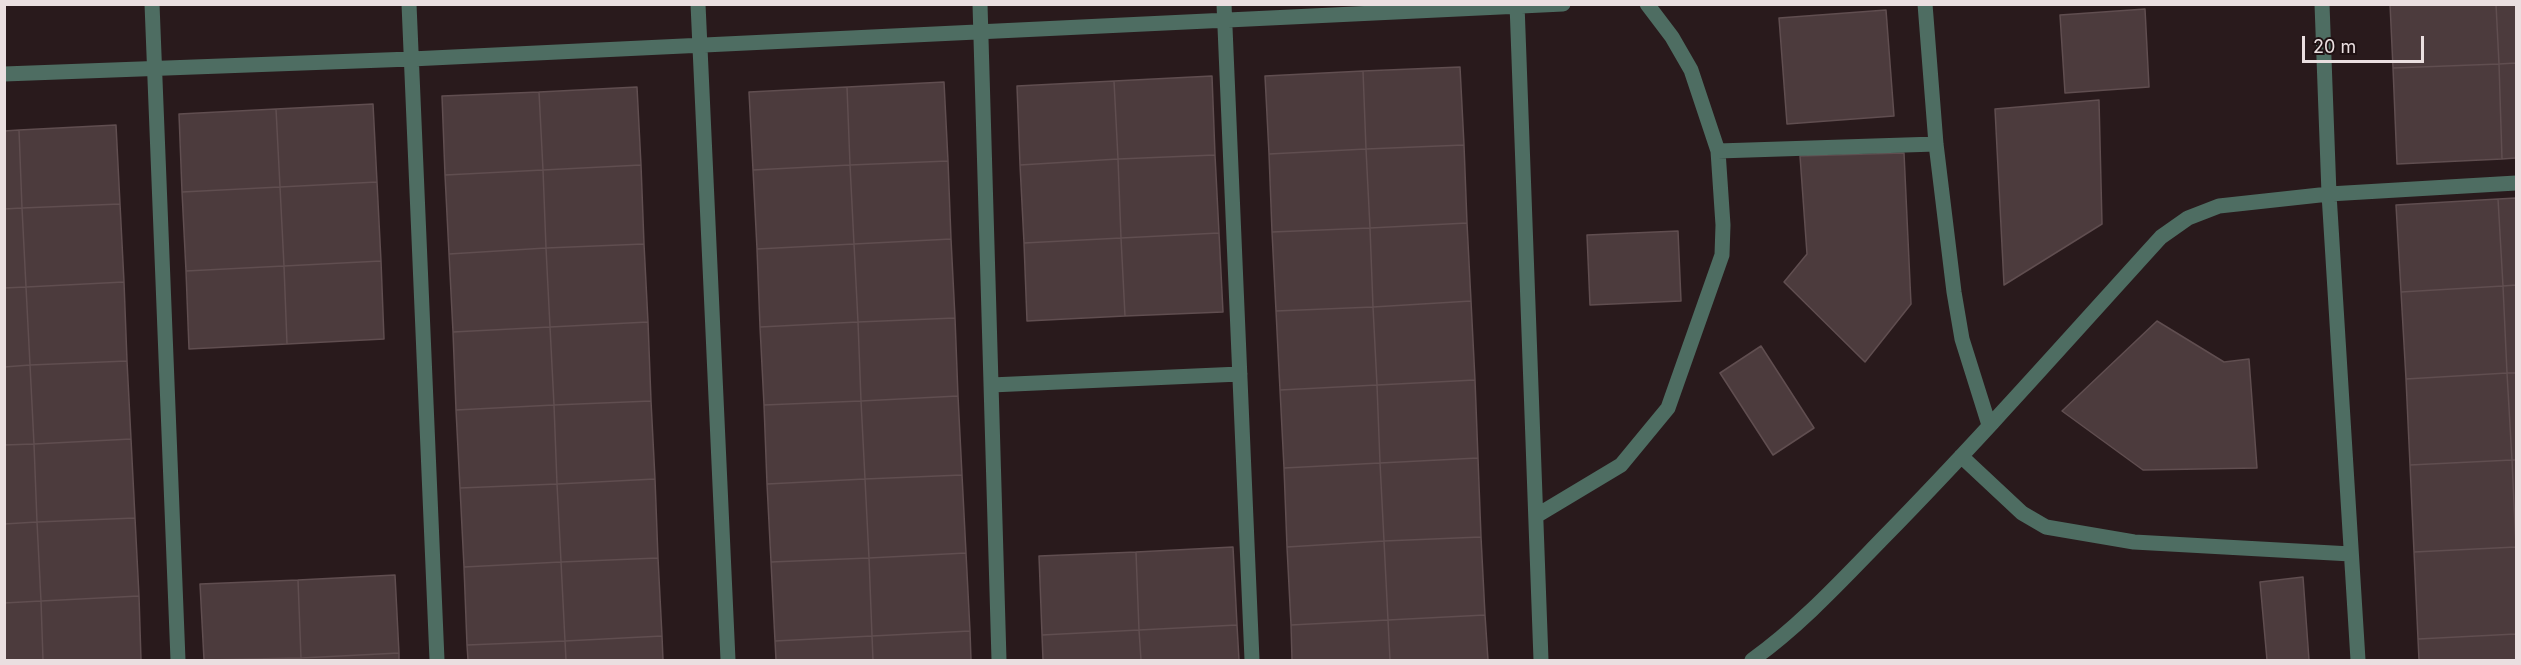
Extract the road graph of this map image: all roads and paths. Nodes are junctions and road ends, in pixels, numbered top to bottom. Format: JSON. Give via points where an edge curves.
{"nodes":[{"id":1,"x":152,"y":4,"type":"edge"},
{"id":2,"x":409,"y":4,"type":"edge"},
{"id":3,"x":698,"y":4,"type":"edge"},
{"id":4,"x":980,"y":4,"type":"edge"},
{"id":5,"x":1224,"y":4,"type":"edge"},
{"id":6,"x":1563,"y":4,"type":"edge"},
{"id":7,"x":1647,"y":4,"type":"edge"},
{"id":8,"x":1925,"y":4,"type":"edge"},
{"id":9,"x":2322,"y":4,"type":"edge"},
{"id":10,"x":1517,"y":6,"type":"edge"},
{"id":11,"x":1225,"y":21,"type":"junction"},
{"id":12,"x":981,"y":32,"type":"junction"},
{"id":13,"x":699,"y":44,"type":"junction"},
{"id":14,"x":411,"y":59,"type":"junction"},
{"id":15,"x":154,"y":68,"type":"junction"},
{"id":16,"x":4,"y":74,"type":"edge"},
{"id":17,"x":1935,"y":144,"type":"junction"},
{"id":18,"x":1718,"y":151,"type":"junction"},
{"id":19,"x":2517,"y":183,"type":"edge"},
{"id":20,"x":2329,"y":194,"type":"junction"},
{"id":21,"x":1240,"y":374,"type":"junction"},
{"id":22,"x":991,"y":385,"type":"junction"},
{"id":23,"x":1989,"y":425,"type":"junction"},
{"id":24,"x":1961,"y":456,"type":"junction"},
{"id":25,"x":1536,"y":516,"type":"junction"},
{"id":26,"x":2352,"y":554,"type":"junction"},
{"id":27,"x":178,"y":660,"type":"edge"},
{"id":28,"x":437,"y":660,"type":"edge"},
{"id":29,"x":728,"y":660,"type":"edge"},
{"id":30,"x":999,"y":660,"type":"edge"},
{"id":31,"x":1252,"y":660,"type":"edge"},
{"id":32,"x":1542,"y":660,"type":"edge"},
{"id":33,"x":1752,"y":660,"type":"edge"},
{"id":34,"x":2358,"y":660,"type":"edge"}],
"edges":[{"from":1,"to":15,"type":"street"},
{"from":2,"to":14,"type":"street"},
{"from":3,"to":13,"type":"street"},
{"from":4,"to":12,"type":"street"},
{"from":5,"to":11,"type":"street"},
{"from":6,"to":10,"type":"street"},
{"from":7,"to":18,"type":"street","via":[[1691,70]]},
{"from":8,"to":17,"type":"street"},
{"from":9,"to":20,"type":"street"},
{"from":10,"to":11,"type":"street"},
{"from":10,"to":25,"type":"street"},
{"from":11,"to":12,"type":"street"},
{"from":11,"to":21,"type":"street"},
{"from":12,"to":13,"type":"street"},
{"from":12,"to":22,"type":"street"},
{"from":13,"to":14,"type":"street"},
{"from":13,"to":29,"type":"street"},
{"from":14,"to":15,"type":"street"},
{"from":14,"to":28,"type":"street"},
{"from":15,"to":16,"type":"street"},
{"from":15,"to":27,"type":"street"},
{"from":17,"to":18,"type":"street"},
{"from":17,"to":23,"type":"street","via":[[1962,339]]},
{"from":18,"to":25,"type":"street","via":[[1722,255],[1668,408],[1621,465]]},
{"from":19,"to":20,"type":"street"},
{"from":20,"to":23,"type":"street","via":[[2219,206],[2188,218],[2161,237]]},
{"from":20,"to":26,"type":"street"},
{"from":21,"to":22,"type":"street"},
{"from":21,"to":31,"type":"street"},
{"from":22,"to":30,"type":"street"},
{"from":23,"to":24,"type":"street"},
{"from":24,"to":26,"type":"street","via":[[2022,513],[2046,527],[2134,542]]},
{"from":24,"to":33,"type":"street","via":[[1830,592]]},
{"from":25,"to":32,"type":"street"},
{"from":26,"to":34,"type":"street"}]}
